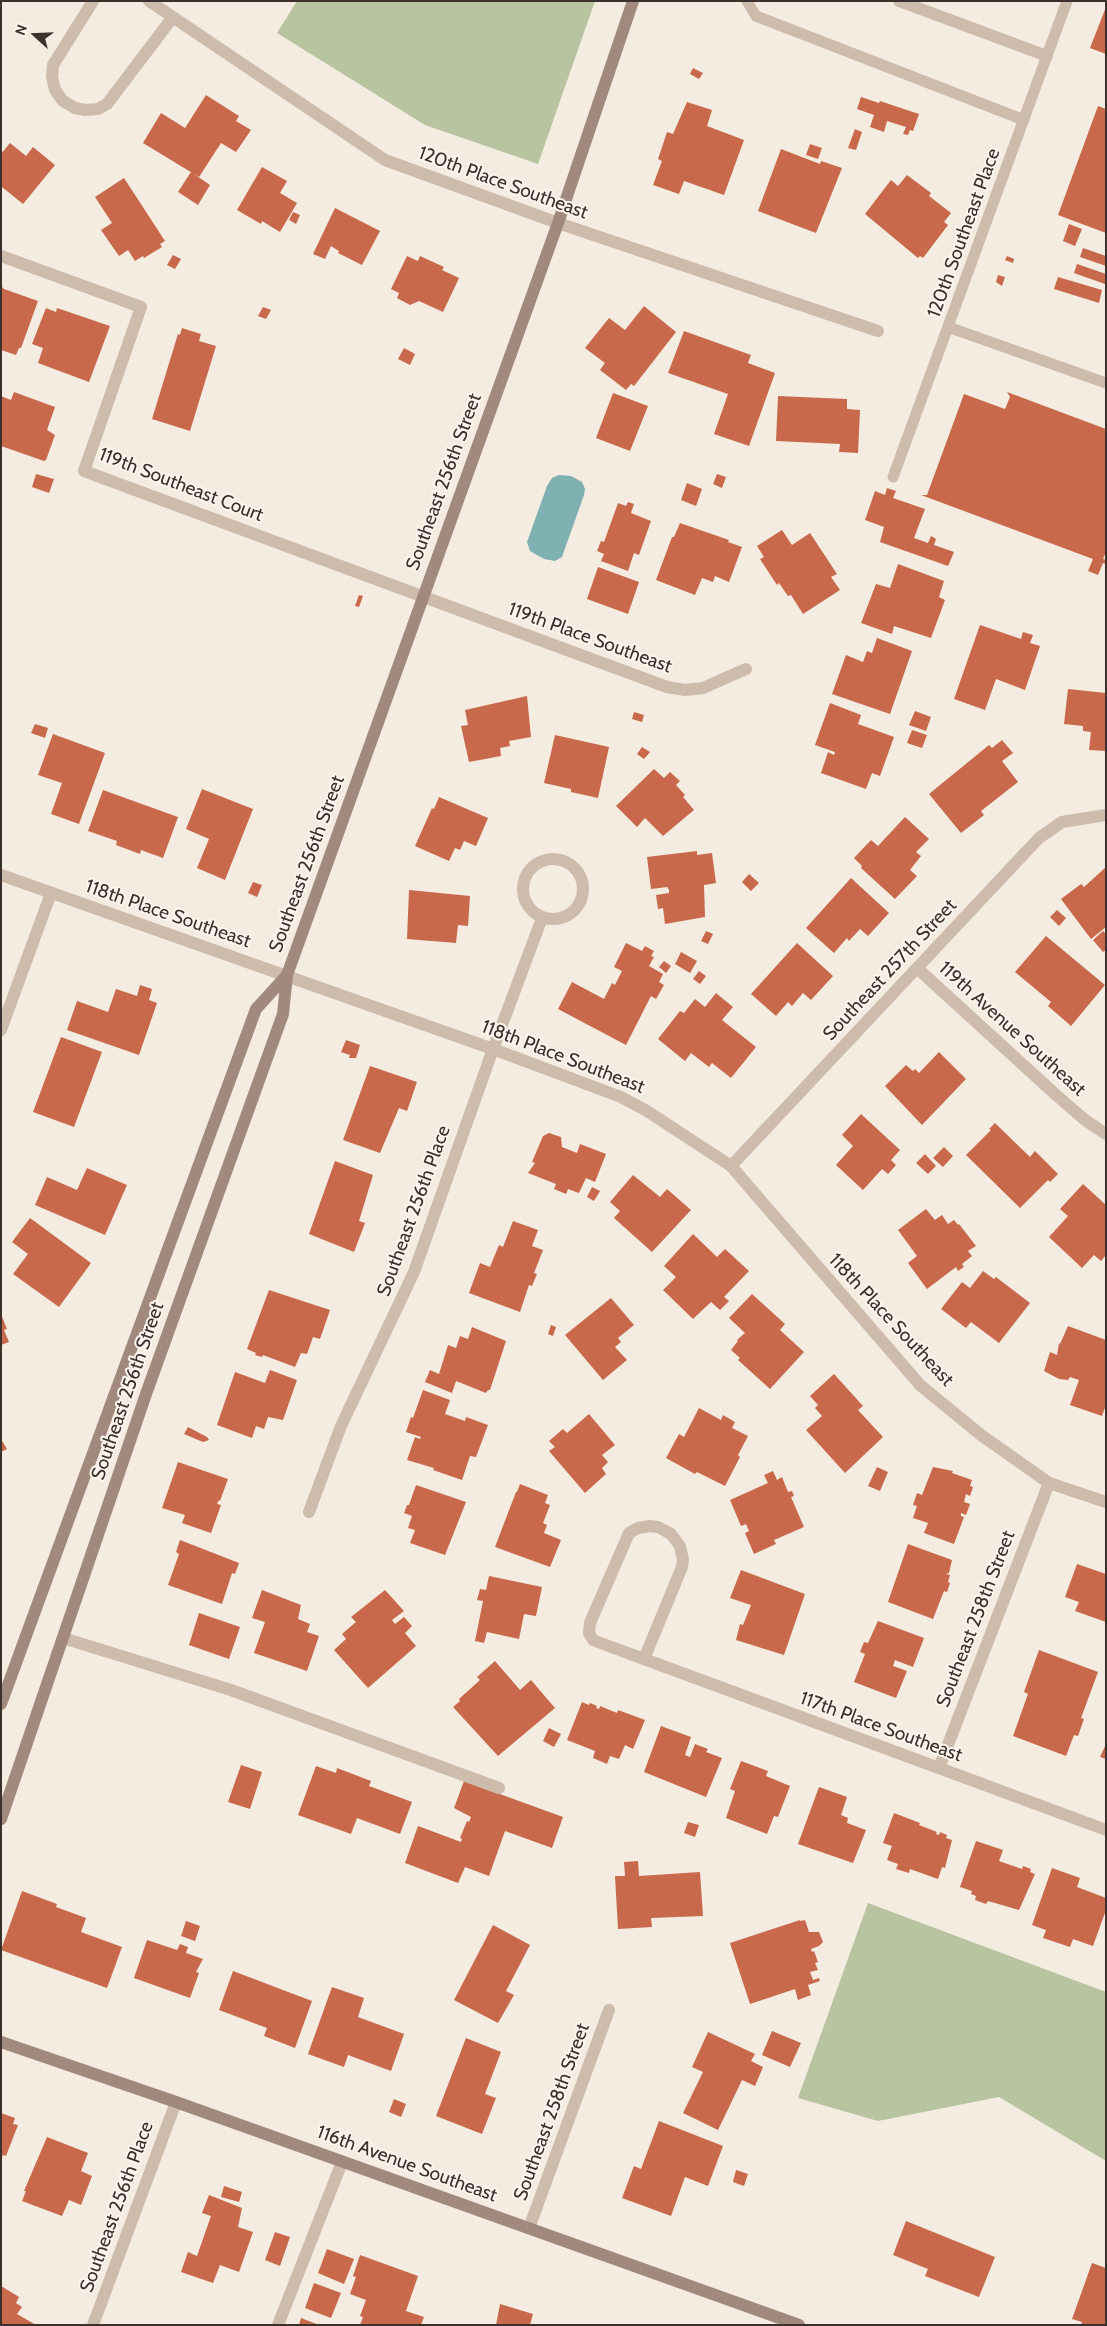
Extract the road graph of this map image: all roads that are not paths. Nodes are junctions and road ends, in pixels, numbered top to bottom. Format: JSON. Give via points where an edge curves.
{"nodes":[{"id":1,"x":93,"y":1,"type":"edge"},
{"id":2,"x":149,"y":1,"type":"edge"},
{"id":3,"x":633,"y":1,"type":"edge"},
{"id":4,"x":747,"y":1,"type":"edge"},
{"id":5,"x":899,"y":1,"type":"edge"},
{"id":6,"x":1067,"y":1,"type":"edge"},
{"id":7,"x":173,"y":17,"type":"junction"},
{"id":8,"x":1047,"y":56,"type":"junction"},
{"id":9,"x":1024,"y":120,"type":"junction"},
{"id":10,"x":558,"y":223,"type":"junction"},
{"id":11,"x":1,"y":256,"type":"edge"},
{"id":12,"x":948,"y":327,"type":"junction"},
{"id":13,"x":878,"y":331,"type":"dead end"},
{"id":14,"x":1106,"y":383,"type":"edge"},
{"id":15,"x":893,"y":477,"type":"dead end"},
{"id":16,"x":422,"y":596,"type":"junction"},
{"id":17,"x":746,"y":669,"type":"dead end"},
{"id":18,"x":1106,"y":815,"type":"edge"},
{"id":19,"x":1,"y":875,"type":"edge"},
{"id":20,"x":51,"y":893,"type":"junction"},
{"id":21,"x":542,"y":918,"type":"junction"},
{"id":22,"x":917,"y":968,"type":"junction"},
{"id":23,"x":287,"y":975,"type":"junction"},
{"id":24,"x":1,"y":1030,"type":"edge"},
{"id":25,"x":493,"y":1049,"type":"junction"},
{"id":26,"x":1106,"y":1134,"type":"edge"},
{"id":27,"x":731,"y":1166,"type":"junction"},
{"id":28,"x":1049,"y":1483,"type":"junction"},
{"id":29,"x":1106,"y":1502,"type":"edge"},
{"id":30,"x":309,"y":1512,"type":"dead end"},
{"id":31,"x":64,"y":1638,"type":"junction"},
{"id":32,"x":644,"y":1659,"type":"junction"},
{"id":33,"x":1,"y":1704,"type":"edge"},
{"id":34,"x":938,"y":1768,"type":"junction"},
{"id":35,"x":498,"y":1788,"type":"dead end"},
{"id":36,"x":1,"y":1819,"type":"edge"},
{"id":37,"x":1106,"y":1830,"type":"edge"},
{"id":38,"x":609,"y":2010,"type":"dead end"},
{"id":39,"x":1,"y":2042,"type":"edge"},
{"id":40,"x":176,"y":2102,"type":"junction"},
{"id":41,"x":342,"y":2162,"type":"junction"},
{"id":42,"x":529,"y":2228,"type":"junction"},
{"id":43,"x":781,"y":2322,"type":"edge"},
{"id":44,"x":93,"y":2325,"type":"edge"},
{"id":45,"x":278,"y":2325,"type":"edge"},
{"id":46,"x":798,"y":2325,"type":"edge"}],
"edges":[{"from":1,"to":7,"type":"street","via":[[53,65],[52,77],[55,90],[63,101],[84,110],[98,109],[107,104]]},
{"from":2,"to":7,"type":"street","name":"120th Place Southeast"},
{"from":3,"to":10,"type":"main road","name":"Southeast 256th Street"},
{"from":4,"to":9,"type":"lane","via":[[756,16]]},
{"from":5,"to":8,"type":"street"},
{"from":6,"to":8,"type":"lane","name":"120th Southeast Place"},
{"from":7,"to":10,"type":"street","name":"120th Place Southeast","via":[[385,160]]},
{"from":8,"to":9,"type":"lane","name":"120th Southeast Place"},
{"from":9,"to":12,"type":"lane","name":"120th Southeast Place"},
{"from":10,"to":13,"type":"street","name":"120th Place Southeast"},
{"from":10,"to":16,"type":"main road","name":"Southeast 256th Street"},
{"from":11,"to":16,"type":"street","name":"119th Southeast Court","via":[[141,307],[84,471]]},
{"from":12,"to":14,"type":"lane"},
{"from":12,"to":15,"type":"lane","name":"120th Southeast Place"},
{"from":16,"to":17,"type":"street","name":"119th Place Southeast","via":[[667,687],[703,688]]},
{"from":16,"to":23,"type":"main road","name":"Southeast 256th Street"},
{"from":18,"to":22,"type":"street","name":"Southeast 257th Street","via":[[1062,822],[1039,838]]},
{"from":19,"to":20,"type":"street","name":"118th Place Southeast"},
{"from":20,"to":23,"type":"street","name":"118th Place Southeast"},
{"from":20,"to":24,"type":"street"},
{"from":21,"to":21,"type":"street","via":[[561,919],[570,914],[581,900],[582,881],[578,872],[563,860],[543,860],[533,866],[524,879],[526,904]]},
{"from":21,"to":25,"type":"street","name":"Southeast 256th Place"},
{"from":22,"to":26,"type":"street","name":"119th Avenue Southeast","via":[[1055,1094]]},
{"from":22,"to":27,"type":"street","name":"Southeast 257th Street"},
{"from":23,"to":25,"type":"street","name":"118th Place Southeast"},
{"from":23,"to":31,"type":"main road","name":"Southeast 256th Street","via":[[283,1014],[146,1394]]},
{"from":23,"to":33,"type":"main road","name":"Southeast 256th Street","via":[[256,1009]]},
{"from":25,"to":27,"type":"street","name":"118th Place Southeast","via":[[621,1097],[681,1131]]},
{"from":25,"to":30,"type":"street","name":"Southeast 256th Place","via":[[414,1272],[341,1426]]},
{"from":27,"to":28,"type":"street","name":"118th Place Southeast","via":[[920,1385],[981,1435]]},
{"from":28,"to":29,"type":"street","name":"118th Place Southeast"},
{"from":28,"to":34,"type":"street","name":"Southeast 258th Street"},
{"from":31,"to":35,"type":"street","via":[[231,1690]]},
{"from":31,"to":36,"type":"main road","name":"Southeast 256th Street"},
{"from":32,"to":32,"type":"street","name":"117th Place Southeast","via":[[683,1560],[680,1546],[670,1534],[650,1526],[629,1533],[590,1623],[593,1640]]},
{"from":32,"to":34,"type":"street","name":"117th Place Southeast"},
{"from":34,"to":37,"type":"street","name":"117th Place Southeast"},
{"from":38,"to":42,"type":"street","name":"Southeast 258th Street"},
{"from":39,"to":40,"type":"main road","name":"116th Avenue Southeast"},
{"from":40,"to":41,"type":"main road","name":"116th Avenue Southeast"},
{"from":40,"to":44,"type":"street","name":"Southeast 256th Place"},
{"from":41,"to":42,"type":"main road","name":"116th Avenue Southeast"},
{"from":41,"to":45,"type":"street"},
{"from":42,"to":43,"type":"main road","name":"116th Avenue Southeast"},
{"from":43,"to":46,"type":"main road","name":"116th Avenue Southeast"}]}
